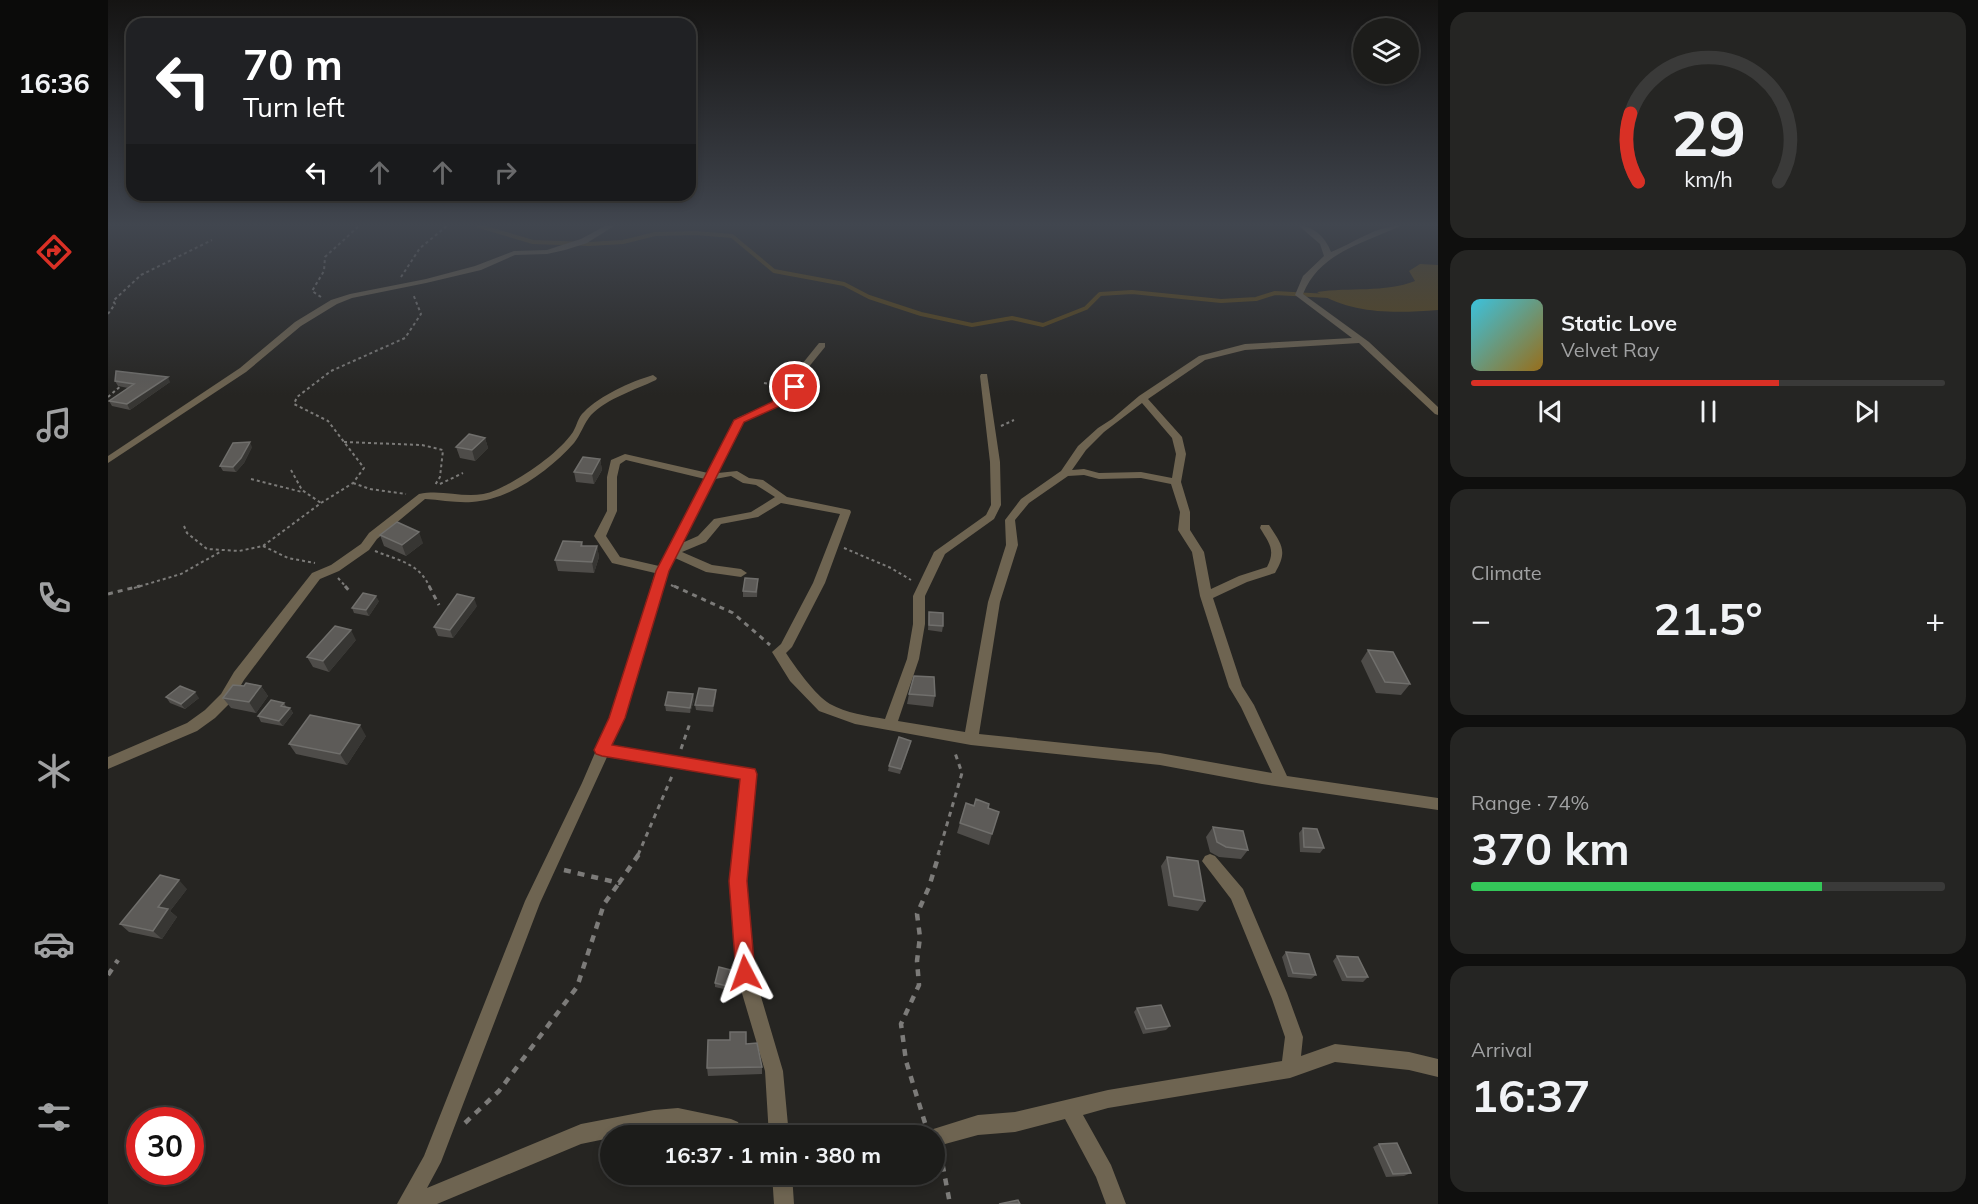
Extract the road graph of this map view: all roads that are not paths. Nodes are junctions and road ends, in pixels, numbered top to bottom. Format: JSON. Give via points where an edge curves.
{"nodes":[{"id":1,"x":420,"y":282,"type":"edge"},
{"id":2,"x":1304,"y":282,"type":"edge"},
{"id":3,"x":1361,"y":340,"type":"junction"},
{"id":4,"x":822,"y":345,"type":"dead end"},
{"id":5,"x":984,"y":376,"type":"dead end"},
{"id":6,"x":653,"y":378,"type":"dead end"},
{"id":7,"x":1142,"y":398,"type":"junction"},
{"id":8,"x":1438,"y":412,"type":"edge"},
{"id":9,"x":108,"y":460,"type":"edge"},
{"id":10,"x":1065,"y":473,"type":"junction"},
{"id":11,"x":711,"y":477,"type":"junction"},
{"id":12,"x":1176,"y":482,"type":"junction"},
{"id":13,"x":779,"y":499,"type":"junction"},
{"id":14,"x":1265,"y":528,"type":"dead end"},
{"id":15,"x":672,"y":552,"type":"junction"},
{"id":16,"x":741,"y":573,"type":"dead end"},
{"id":17,"x":661,"y":576,"type":"junction"},
{"id":18,"x":1206,"y":596,"type":"junction"},
{"id":19,"x":890,"y":724,"type":"junction"},
{"id":20,"x":971,"y":739,"type":"junction"},
{"id":21,"x":602,"y":750,"type":"junction"},
{"id":22,"x":108,"y":762,"type":"edge"},
{"id":23,"x":1282,"y":780,"type":"junction"},
{"id":24,"x":1438,"y":804,"type":"edge"},
{"id":25,"x":1210,"y":861,"type":"dead end"},
{"id":26,"x":1438,"y":1068,"type":"edge"},
{"id":27,"x":1290,"y":1069,"type":"junction"},
{"id":28,"x":1069,"y":1108,"type":"junction"},
{"id":29,"x":628,"y":1125,"type":"edge"},
{"id":30,"x":709,"y":1125,"type":"edge"},
{"id":31,"x":778,"y":1125,"type":"edge"},
{"id":32,"x":600,"y":1130,"type":"edge"},
{"id":33,"x":945,"y":1131,"type":"edge"},
{"id":34,"x":783,"y":1185,"type":"edge"},
{"id":35,"x":406,"y":1204,"type":"edge"},
{"id":36,"x":413,"y":1204,"type":"edge"},
{"id":37,"x":784,"y":1204,"type":"edge"},
{"id":38,"x":1116,"y":1204,"type":"edge"}],
"edges":[{"from":1,"to":9,"type":"street","via":[[334,302],[291,329],[243,370]]},
{"from":2,"to":3,"type":"street","via":[[1299,295]]},
{"from":3,"to":7,"type":"street","via":[[1245,347],[1202,358]]},
{"from":3,"to":8,"type":"street"},
{"from":4,"to":11,"type":"street","via":[[794,379],[795,387],[784,391],[776,404],[740,420]]},
{"from":5,"to":19,"type":"street","via":[[996,505],[990,517],[940,552],[923,587],[913,659]]},
{"from":6,"to":22,"type":"street","via":[[612,396],[586,414],[577,433],[564,446],[507,491],[474,500],[423,496],[365,547],[316,576],[226,698],[203,720]]},
{"from":7,"to":10,"type":"street","via":[[1090,440]]},
{"from":7,"to":12,"type":"street","via":[[1177,437],[1181,454]]},
{"from":10,"to":12,"type":"street","via":[[1141,475]]},
{"from":10,"to":20,"type":"street","via":[[1025,501],[1010,520],[1012,545],[994,602]]},
{"from":11,"to":13,"type":"street","via":[[733,473],[759,482],[782,497]]},
{"from":11,"to":15,"type":"street"},
{"from":11,"to":17,"type":"street","via":[[626,457],[615,462],[612,511],[600,536],[616,560]]},
{"from":12,"to":18,"type":"street","via":[[1185,512],[1184,530],[1198,552]]},
{"from":13,"to":15,"type":"street","via":[[754,515],[718,520],[702,539]]},
{"from":13,"to":19,"type":"street","via":[[846,512],[819,583],[786,647],[778,652],[824,707],[855,719]]},
{"from":14,"to":18,"type":"street","via":[[1276,545],[1278,557],[1271,570]]},
{"from":15,"to":16,"type":"street","via":[[710,569]]},
{"from":15,"to":17,"type":"street"},
{"from":17,"to":21,"type":"street","via":[[617,718]]},
{"from":18,"to":23,"type":"street","via":[[1236,687]]},
{"from":19,"to":20,"type":"street"},
{"from":20,"to":23,"type":"street","via":[[1160,759]]},
{"from":21,"to":31,"type":"street","via":[[749,774],[738,881],[745,973],[774,1071]]},
{"from":21,"to":35,"type":"street","via":[[497,990],[431,1162]]},
{"from":23,"to":24,"type":"street"},
{"from":25,"to":27,"type":"street","via":[[1237,894],[1281,999],[1294,1037]]},
{"from":26,"to":27,"type":"street","via":[[1409,1060],[1335,1053]]},
{"from":27,"to":28,"type":"street"},
{"from":28,"to":33,"type":"street","via":[[1015,1122]]},
{"from":28,"to":38,"type":"street","via":[[1104,1172]]},
{"from":29,"to":30,"type":"street","via":[[678,1118]]},
{"from":32,"to":36,"type":"street","via":[[581,1134]]},
{"from":34,"to":37,"type":"street"}]}
